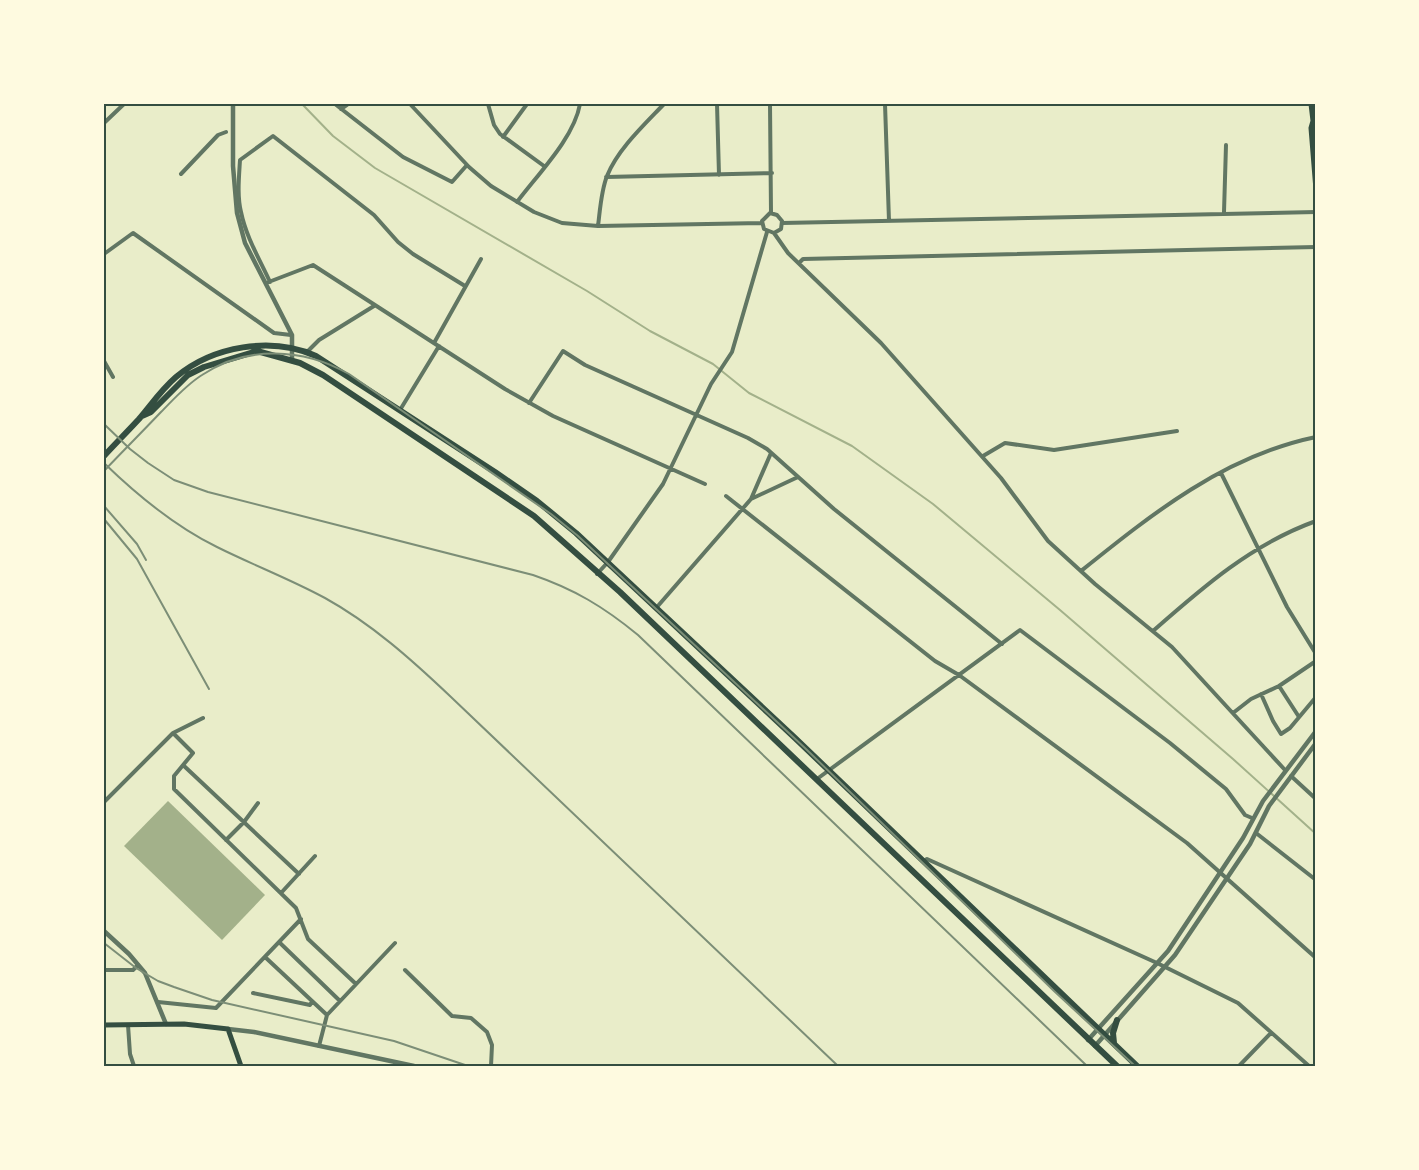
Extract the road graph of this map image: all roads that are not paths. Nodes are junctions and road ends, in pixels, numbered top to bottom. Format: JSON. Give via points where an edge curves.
{"nodes":[{"id":1,"x":124,"y":104,"type":"edge"},
{"id":2,"x":233,"y":104,"type":"edge"},
{"id":3,"x":334,"y":104,"type":"edge"},
{"id":4,"x":348,"y":104,"type":"edge"},
{"id":5,"x":410,"y":104,"type":"edge"},
{"id":6,"x":488,"y":104,"type":"edge"},
{"id":7,"x":527,"y":104,"type":"edge"},
{"id":8,"x":580,"y":104,"type":"edge"},
{"id":9,"x":664,"y":104,"type":"edge"},
{"id":10,"x":717,"y":104,"type":"edge"},
{"id":11,"x":770,"y":104,"type":"edge"},
{"id":12,"x":885,"y":104,"type":"edge"},
{"id":13,"x":1311,"y":104,"type":"edge"},
{"id":14,"x":341,"y":109,"type":"junction"},
{"id":15,"x":1314,"y":122,"type":"edge"},
{"id":16,"x":104,"y":123,"type":"edge"},
{"id":17,"x":226,"y":132,"type":"dead end"},
{"id":18,"x":503,"y":137,"type":"junction"},
{"id":19,"x":1226,"y":146,"type":"dead end"},
{"id":20,"x":467,"y":165,"type":"junction"},
{"id":21,"x":544,"y":166,"type":"junction"},
{"id":22,"x":772,"y":173,"type":"junction"},
{"id":23,"x":181,"y":174,"type":"dead end"},
{"id":24,"x":719,"y":175,"type":"junction"},
{"id":25,"x":606,"y":177,"type":"junction"},
{"id":26,"x":1316,"y":190,"type":"edge"},
{"id":27,"x":517,"y":202,"type":"junction"},
{"id":28,"x":1316,"y":212,"type":"edge"},
{"id":29,"x":771,"y":213,"type":"junction"},
{"id":30,"x":1224,"y":213,"type":"junction"},
{"id":31,"x":889,"y":221,"type":"junction"},
{"id":32,"x":762,"y":223,"type":"junction"},
{"id":33,"x":782,"y":223,"type":"junction"},
{"id":34,"x":598,"y":226,"type":"junction"},
{"id":35,"x":767,"y":232,"type":"junction"},
{"id":36,"x":774,"y":233,"type":"junction"},
{"id":37,"x":1316,"y":247,"type":"edge"},
{"id":38,"x":104,"y":254,"type":"edge"},
{"id":39,"x":481,"y":259,"type":"dead end"},
{"id":40,"x":799,"y":263,"type":"junction"},
{"id":41,"x":268,"y":283,"type":"junction"},
{"id":42,"x":465,"y":286,"type":"junction"},
{"id":43,"x":374,"y":306,"type":"junction"},
{"id":44,"x":292,"y":335,"type":"junction"},
{"id":45,"x":434,"y":343,"type":"junction"},
{"id":46,"x":439,"y":346,"type":"junction"},
{"id":47,"x":292,"y":348,"type":"junction"},
{"id":48,"x":307,"y":352,"type":"junction"},
{"id":49,"x":104,"y":361,"type":"edge"},
{"id":50,"x":292,"y":361,"type":"junction"},
{"id":51,"x":113,"y":377,"type":"dead end"},
{"id":52,"x":529,"y":403,"type":"junction"},
{"id":53,"x":400,"y":410,"type":"junction"},
{"id":54,"x":697,"y":416,"type":"junction"},
{"id":55,"x":141,"y":417,"type":"junction"},
{"id":56,"x":1177,"y":431,"type":"dead end"},
{"id":57,"x":1316,"y":437,"type":"edge"},
{"id":58,"x":771,"y":453,"type":"junction"},
{"id":59,"x":104,"y":456,"type":"edge"},
{"id":60,"x":982,"y":456,"type":"junction"},
{"id":61,"x":670,"y":470,"type":"junction"},
{"id":62,"x":1221,"y":473,"type":"junction"},
{"id":63,"x":798,"y":477,"type":"junction"},
{"id":64,"x":705,"y":484,"type":"dead end"},
{"id":65,"x":726,"y":496,"type":"dead end"},
{"id":66,"x":751,"y":499,"type":"junction"},
{"id":67,"x":742,"y":509,"type":"junction"},
{"id":68,"x":1316,"y":521,"type":"edge"},
{"id":69,"x":1258,"y":548,"type":"junction"},
{"id":70,"x":608,"y":562,"type":"junction"},
{"id":71,"x":1081,"y":571,"type":"junction"},
{"id":72,"x":597,"y":573,"type":"junction"},
{"id":73,"x":657,"y":607,"type":"junction"},
{"id":74,"x":1153,"y":631,"type":"junction"},
{"id":75,"x":1002,"y":644,"type":"junction"},
{"id":76,"x":1316,"y":654,"type":"edge"},
{"id":77,"x":1316,"y":661,"type":"edge"},
{"id":78,"x":959,"y":675,"type":"junction"},
{"id":79,"x":1279,"y":686,"type":"junction"},
{"id":80,"x":1261,"y":694,"type":"junction"},
{"id":81,"x":1316,"y":697,"type":"edge"},
{"id":82,"x":1233,"y":713,"type":"junction"},
{"id":83,"x":1299,"y":717,"type":"junction"},
{"id":84,"x":202,"y":718,"type":"dead end"},
{"id":85,"x":1316,"y":730,"type":"edge"},
{"id":86,"x":173,"y":734,"type":"junction"},
{"id":87,"x":1316,"y":743,"type":"edge"},
{"id":88,"x":183,"y":765,"type":"junction"},
{"id":89,"x":829,"y":770,"type":"junction"},
{"id":90,"x":1285,"y":770,"type":"junction"},
{"id":91,"x":1291,"y":775,"type":"junction"},
{"id":92,"x":817,"y":778,"type":"junction"},
{"id":93,"x":1316,"y":799,"type":"edge"},
{"id":94,"x":104,"y":802,"type":"edge"},
{"id":95,"x":258,"y":803,"type":"dead end"},
{"id":96,"x":1252,"y":819,"type":"junction"},
{"id":97,"x":244,"y":822,"type":"junction"},
{"id":98,"x":1256,"y":833,"type":"junction"},
{"id":99,"x":226,"y":840,"type":"junction"},
{"id":100,"x":315,"y":856,"type":"dead end"},
{"id":101,"x":924,"y":861,"type":"junction"},
{"id":102,"x":1221,"y":872,"type":"junction"},
{"id":103,"x":298,"y":874,"type":"junction"},
{"id":104,"x":1227,"y":878,"type":"junction"},
{"id":105,"x":1316,"y":880,"type":"edge"},
{"id":106,"x":281,"y":893,"type":"junction"},
{"id":107,"x":972,"y":907,"type":"junction"},
{"id":108,"x":961,"y":918,"type":"junction"},
{"id":109,"x":301,"y":919,"type":"junction"},
{"id":110,"x":104,"y":931,"type":"edge"},
{"id":111,"x":279,"y":942,"type":"junction"},
{"id":112,"x":395,"y":943,"type":"dead end"},
{"id":113,"x":265,"y":957,"type":"junction"},
{"id":114,"x":1024,"y":958,"type":"junction"},
{"id":115,"x":1316,"y":958,"type":"edge"},
{"id":116,"x":1157,"y":963,"type":"junction"},
{"id":117,"x":138,"y":965,"type":"junction"},
{"id":118,"x":1164,"y":967,"type":"junction"},
{"id":119,"x":1013,"y":969,"type":"junction"},
{"id":120,"x":104,"y":970,"type":"edge"},
{"id":121,"x":405,"y":970,"type":"dead end"},
{"id":122,"x":356,"y":984,"type":"junction"},
{"id":123,"x":253,"y":993,"type":"dead end"},
{"id":124,"x":340,"y":1001,"type":"junction"},
{"id":125,"x":158,"y":1002,"type":"junction"},
{"id":126,"x":312,"y":1002,"type":"junction"},
{"id":127,"x":327,"y":1016,"type":"junction"},
{"id":128,"x":1117,"y":1020,"type":"junction"},
{"id":129,"x":166,"y":1024,"type":"junction"},
{"id":130,"x":104,"y":1025,"type":"edge"},
{"id":131,"x":128,"y":1025,"type":"junction"},
{"id":132,"x":228,"y":1029,"type":"junction"},
{"id":133,"x":1098,"y":1029,"type":"junction"},
{"id":134,"x":1271,"y":1033,"type":"junction"},
{"id":135,"x":1104,"y":1035,"type":"junction"},
{"id":136,"x":1088,"y":1040,"type":"junction"},
{"id":137,"x":319,"y":1046,"type":"junction"},
{"id":138,"x":1095,"y":1046,"type":"junction"},
{"id":139,"x":1115,"y":1046,"type":"junction"},
{"id":140,"x":134,"y":1066,"type":"edge"},
{"id":141,"x":241,"y":1066,"type":"edge"},
{"id":142,"x":414,"y":1066,"type":"edge"},
{"id":143,"x":491,"y":1066,"type":"edge"},
{"id":144,"x":1117,"y":1066,"type":"edge"},
{"id":145,"x":1137,"y":1066,"type":"edge"},
{"id":146,"x":1239,"y":1066,"type":"edge"},
{"id":147,"x":1309,"y":1066,"type":"edge"}],
"edges":[{"from":1,"to":16,"type":"street"},
{"from":2,"to":41,"type":"street","via":[[237,213],[245,243]]},
{"from":3,"to":14,"type":"street"},
{"from":4,"to":14,"type":"street"},
{"from":5,"to":20,"type":"street"},
{"from":6,"to":18,"type":"street"},
{"from":7,"to":18,"type":"street"},
{"from":8,"to":21,"type":"street","via":[[578,117]]},
{"from":9,"to":25,"type":"street"},
{"from":10,"to":24,"type":"street"},
{"from":11,"to":22,"type":"street"},
{"from":12,"to":31,"type":"street"},
{"from":13,"to":15,"type":"main road"},
{"from":14,"to":20,"type":"street","via":[[403,157],[452,182]]},
{"from":15,"to":26,"type":"main road","via":[[1311,128]]},
{"from":17,"to":23,"type":"street","via":[[218,135]]},
{"from":18,"to":21,"type":"street"},
{"from":19,"to":30,"type":"street"},
{"from":20,"to":27,"type":"street"},
{"from":21,"to":27,"type":"street"},
{"from":22,"to":24,"type":"street"},
{"from":22,"to":29,"type":"street"},
{"from":24,"to":25,"type":"street"},
{"from":25,"to":34,"type":"street"},
{"from":27,"to":34,"type":"street","via":[[562,223]]},
{"from":28,"to":30,"type":"street"},
{"from":29,"to":32,"type":"street"},
{"from":29,"to":33,"type":"street"},
{"from":30,"to":31,"type":"street"},
{"from":31,"to":33,"type":"street"},
{"from":32,"to":34,"type":"street"},
{"from":32,"to":35,"type":"street"},
{"from":33,"to":36,"type":"street"},
{"from":35,"to":36,"type":"street"},
{"from":35,"to":54,"type":"street","via":[[732,352]]},
{"from":36,"to":40,"type":"street"},
{"from":37,"to":40,"type":"street","via":[[803,259]]},
{"from":38,"to":44,"type":"street","via":[[133,233],[274,333]]},
{"from":39,"to":42,"type":"street"},
{"from":40,"to":60,"type":"street","via":[[881,343]]},
{"from":41,"to":42,"type":"street","via":[[241,212],[238,184],[240,160],[273,136],[374,215],[413,254]]},
{"from":41,"to":43,"type":"street","via":[[313,265]]},
{"from":41,"to":44,"type":"street"},
{"from":42,"to":45,"type":"street"},
{"from":43,"to":45,"type":"street"},
{"from":43,"to":48,"type":"street","via":[[319,340]]},
{"from":44,"to":47,"type":"street"},
{"from":45,"to":46,"type":"street"},
{"from":46,"to":52,"type":"street"},
{"from":46,"to":53,"type":"street"},
{"from":47,"to":48,"type":"main road"},
{"from":47,"to":50,"type":"street"},
{"from":47,"to":55,"type":"main road","via":[[262,345],[201,361],[174,379]]},
{"from":48,"to":53,"type":"main road"},
{"from":49,"to":51,"type":"street"},
{"from":50,"to":55,"type":"main road","via":[[257,351],[204,367],[188,375]]},
{"from":50,"to":72,"type":"main road","via":[[323,375],[534,516]]},
{"from":52,"to":54,"type":"street","via":[[562,351]]},
{"from":52,"to":61,"type":"street"},
{"from":53,"to":70,"type":"main road","via":[[537,501]]},
{"from":54,"to":58,"type":"street","via":[[748,438]]},
{"from":54,"to":61,"type":"street"},
{"from":55,"to":59,"type":"main road"},
{"from":56,"to":60,"type":"street","via":[[1054,450],[1005,443]]},
{"from":57,"to":62,"type":"street","via":[[1288,443]]},
{"from":58,"to":63,"type":"street"},
{"from":58,"to":66,"type":"street"},
{"from":60,"to":71,"type":"street","via":[[1048,542]]},
{"from":61,"to":64,"type":"street"},
{"from":61,"to":70,"type":"street"},
{"from":62,"to":69,"type":"street"},
{"from":62,"to":71,"type":"street","via":[[1156,512]]},
{"from":63,"to":66,"type":"street"},
{"from":63,"to":75,"type":"street"},
{"from":65,"to":67,"type":"street"},
{"from":66,"to":67,"type":"street"},
{"from":67,"to":73,"type":"street"},
{"from":67,"to":78,"type":"street","via":[[935,661]]},
{"from":68,"to":69,"type":"street"},
{"from":69,"to":74,"type":"street","via":[[1203,587]]},
{"from":69,"to":76,"type":"street"},
{"from":70,"to":72,"type":"street"},
{"from":70,"to":73,"type":"main road"},
{"from":71,"to":74,"type":"street"},
{"from":72,"to":92,"type":"main road"},
{"from":73,"to":89,"type":"main road"},
{"from":74,"to":82,"type":"street"},
{"from":75,"to":78,"type":"street"},
{"from":75,"to":96,"type":"street","via":[[1020,630],[1170,743],[1226,789]]},
{"from":77,"to":79,"type":"street"},
{"from":78,"to":89,"type":"street"},
{"from":78,"to":102,"type":"street"},
{"from":79,"to":80,"type":"street"},
{"from":79,"to":83,"type":"street"},
{"from":80,"to":82,"type":"street"},
{"from":80,"to":83,"type":"street","via":[[1281,734]]},
{"from":81,"to":83,"type":"street"},
{"from":82,"to":90,"type":"street"},
{"from":84,"to":86,"type":"street"},
{"from":85,"to":90,"type":"street"},
{"from":86,"to":88,"type":"street","via":[[193,753]]},
{"from":86,"to":94,"type":"street"},
{"from":87,"to":91,"type":"street"},
{"from":88,"to":97,"type":"street"},
{"from":88,"to":99,"type":"street","via":[[174,776],[174,789]]},
{"from":89,"to":92,"type":"street"},
{"from":89,"to":101,"type":"main road"},
{"from":90,"to":96,"type":"street"},
{"from":91,"to":93,"type":"street"},
{"from":91,"to":98,"type":"street"},
{"from":92,"to":108,"type":"main road"},
{"from":95,"to":97,"type":"street"},
{"from":96,"to":102,"type":"street"},
{"from":97,"to":99,"type":"street"},
{"from":97,"to":103,"type":"street"},
{"from":98,"to":104,"type":"street"},
{"from":98,"to":105,"type":"street"},
{"from":99,"to":106,"type":"street"},
{"from":100,"to":103,"type":"street"},
{"from":101,"to":107,"type":"main road"},
{"from":101,"to":116,"type":"street","via":[[927,859]]},
{"from":102,"to":104,"type":"street"},
{"from":102,"to":116,"type":"street"},
{"from":103,"to":106,"type":"street"},
{"from":104,"to":115,"type":"street"},
{"from":104,"to":118,"type":"street"},
{"from":106,"to":109,"type":"street"},
{"from":107,"to":108,"type":"main road"},
{"from":107,"to":114,"type":"main road"},
{"from":108,"to":119,"type":"main road"},
{"from":109,"to":111,"type":"street"},
{"from":109,"to":122,"type":"street","via":[[308,939]]},
{"from":110,"to":117,"type":"street"},
{"from":111,"to":113,"type":"street"},
{"from":111,"to":124,"type":"street"},
{"from":112,"to":122,"type":"street"},
{"from":113,"to":125,"type":"street","via":[[216,1008]]},
{"from":113,"to":126,"type":"street"},
{"from":114,"to":119,"type":"main road"},
{"from":114,"to":133,"type":"main road"},
{"from":116,"to":118,"type":"street"},
{"from":116,"to":133,"type":"street"},
{"from":117,"to":120,"type":"street","via":[[133,970]]},
{"from":117,"to":125,"type":"street"},
{"from":118,"to":128,"type":"street"},
{"from":118,"to":134,"type":"street","via":[[1238,1003]]},
{"from":119,"to":136,"type":"main road"},
{"from":121,"to":143,"type":"street","via":[[452,1016],[471,1018],[487,1032],[492,1045]]},
{"from":122,"to":124,"type":"street"},
{"from":123,"to":126,"type":"street","via":[[310,1005]]},
{"from":124,"to":127,"type":"street"},
{"from":125,"to":129,"type":"street"},
{"from":126,"to":127,"type":"street"},
{"from":127,"to":137,"type":"street"},
{"from":128,"to":135,"type":"street"},
{"from":128,"to":139,"type":"main road"},
{"from":129,"to":131,"type":"main road"},
{"from":129,"to":132,"type":"main road"},
{"from":130,"to":131,"type":"main road"},
{"from":131,"to":140,"type":"street"},
{"from":132,"to":137,"type":"street"},
{"from":132,"to":141,"type":"main road"},
{"from":133,"to":135,"type":"main road"},
{"from":133,"to":136,"type":"street"},
{"from":134,"to":146,"type":"street"},
{"from":134,"to":147,"type":"street"},
{"from":135,"to":138,"type":"street"},
{"from":135,"to":139,"type":"main road"},
{"from":136,"to":138,"type":"main road"},
{"from":137,"to":142,"type":"street"},
{"from":138,"to":144,"type":"main road"},
{"from":139,"to":145,"type":"main road"}]}
